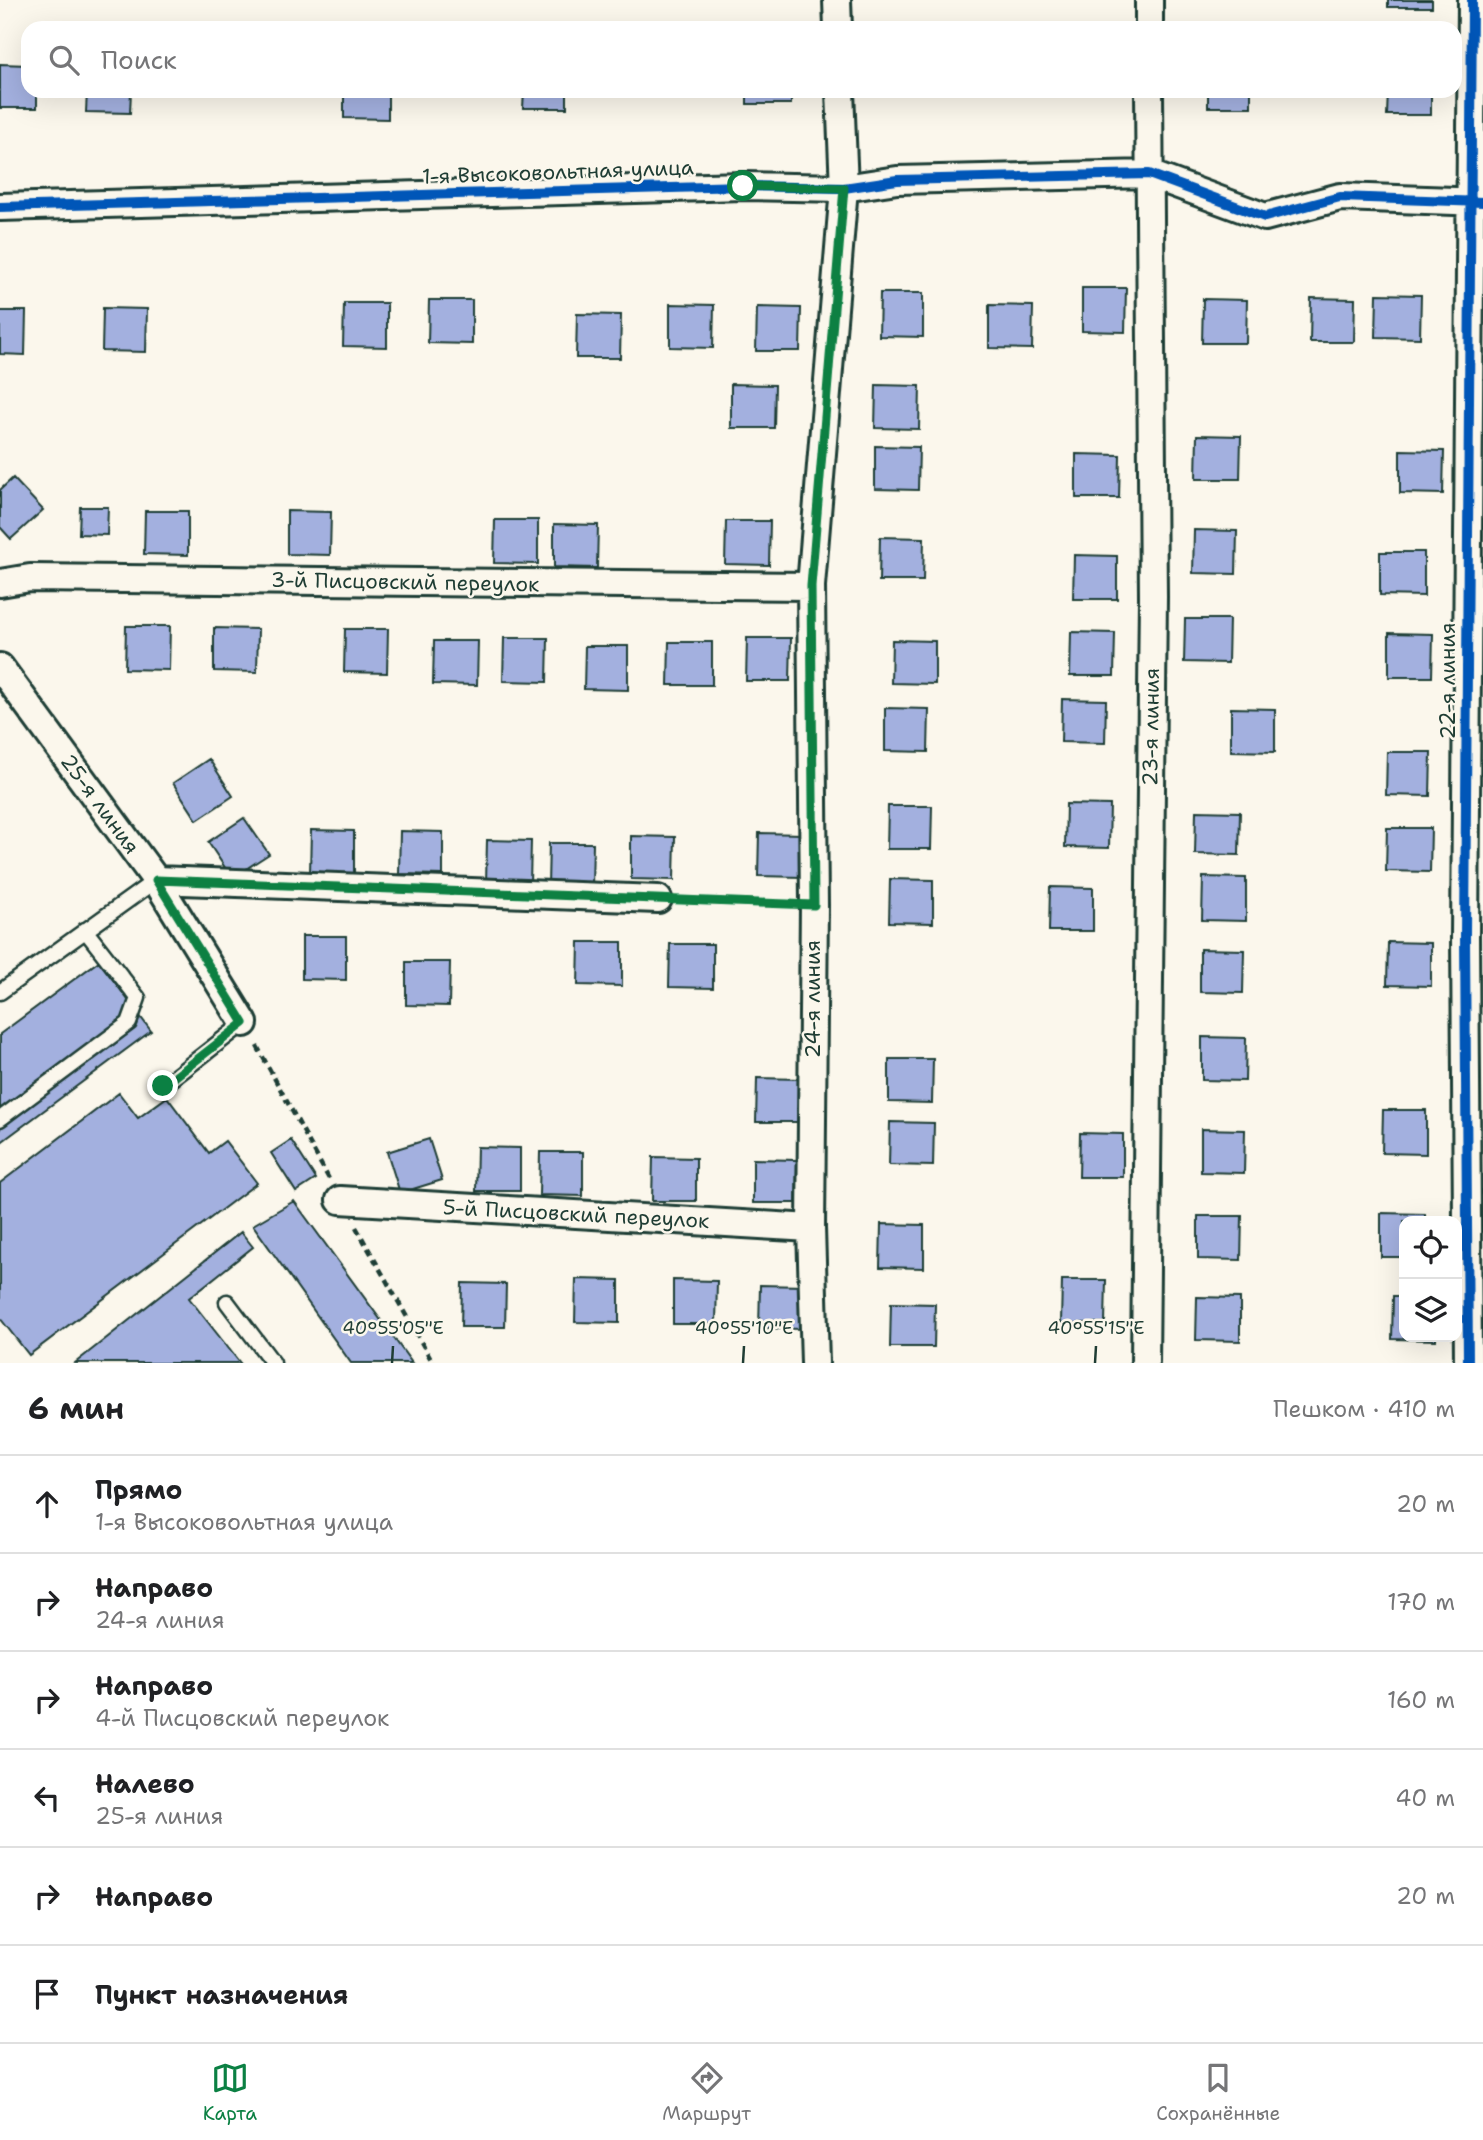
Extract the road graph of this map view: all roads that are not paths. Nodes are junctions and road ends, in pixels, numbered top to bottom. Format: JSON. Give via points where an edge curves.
{"nodes":[{"id":1,"x":837,"y":0,"type":"edge"},
{"id":2,"x":1149,"y":0,"type":"edge"},
{"id":3,"x":1472,"y":0,"type":"edge"},
{"id":4,"x":838,"y":21,"type":"edge"},
{"id":5,"x":1149,"y":21,"type":"edge"},
{"id":6,"x":840,"y":98,"type":"edge"},
{"id":7,"x":1149,"y":98,"type":"edge"},
{"id":8,"x":1149,"y":174,"type":"junction"},
{"id":9,"x":844,"y":188,"type":"junction"},
{"id":10,"x":1477,"y":202,"type":"edge"},
{"id":11,"x":0,"y":207,"type":"edge"},
{"id":12,"x":0,"y":583,"type":"edge"},
{"id":13,"x":811,"y":586,"type":"junction"},
{"id":14,"x":0,"y":667,"type":"edge"},
{"id":15,"x":156,"y":880,"type":"junction"},
{"id":16,"x":658,"y":899,"type":"road end"},
{"id":17,"x":85,"y":930,"type":"junction"},
{"id":18,"x":0,"y":992,"type":"edge"},
{"id":19,"x":244,"y":1023,"type":"joint"},
{"id":20,"x":163,"y":1086,"type":"dead end"},
{"id":21,"x":0,"y":1119,"type":"edge"},
{"id":22,"x":340,"y":1200,"type":"road end"},
{"id":23,"x":811,"y":1228,"type":"junction"},
{"id":24,"x":227,"y":1302,"type":"dead end"},
{"id":25,"x":273,"y":1363,"type":"edge"},
{"id":26,"x":815,"y":1363,"type":"edge"},
{"id":27,"x":1145,"y":1363,"type":"edge"},
{"id":28,"x":1468,"y":1363,"type":"edge"}],
"edges":[{"from":1,"to":4,"type":"street"},
{"from":2,"to":5,"type":"street"},
{"from":3,"to":10,"type":"street","name":"22-я линия"},
{"from":6,"to":9,"type":"street","name":"24-я линия"},
{"from":7,"to":8,"type":"street","name":"23-я линия"},
{"from":8,"to":9,"type":"street","name":"1-я Высоковольтная улица","via":[[897,180]]},
{"from":8,"to":10,"type":"street","name":"1-я Высоковольтная улица","via":[[1265,217],[1340,197]]},
{"from":8,"to":27,"type":"street","name":"23-я линия","via":[[1153,597]]},
{"from":9,"to":11,"type":"street","name":"1-я Высоковольтная улица","via":[[743,186]]},
{"from":9,"to":13,"type":"street","name":"24-я линия"},
{"from":10,"to":28,"type":"street","name":"22-я линия","via":[[1465,937]]},
{"from":12,"to":13,"type":"street","name":"3-й Писцовский переулок","via":[[44,578]]},
{"from":13,"to":23,"type":"street","name":"24-я линия"},
{"from":14,"to":15,"type":"street","name":"25-я линия"},
{"from":15,"to":16,"type":"street"},
{"from":15,"to":17,"type":"lane"},
{"from":15,"to":19,"type":"street","name":"25-я линия"},
{"from":17,"to":18,"type":"lane"},
{"from":17,"to":21,"type":"lane","via":[[138,998],[129,1023]]},
{"from":19,"to":20,"type":"lane"},
{"from":22,"to":23,"type":"street","name":"5-й Писцовский переулок"},
{"from":23,"to":26,"type":"street","name":"24-я линия"},
{"from":24,"to":25,"type":"lane"}]}
